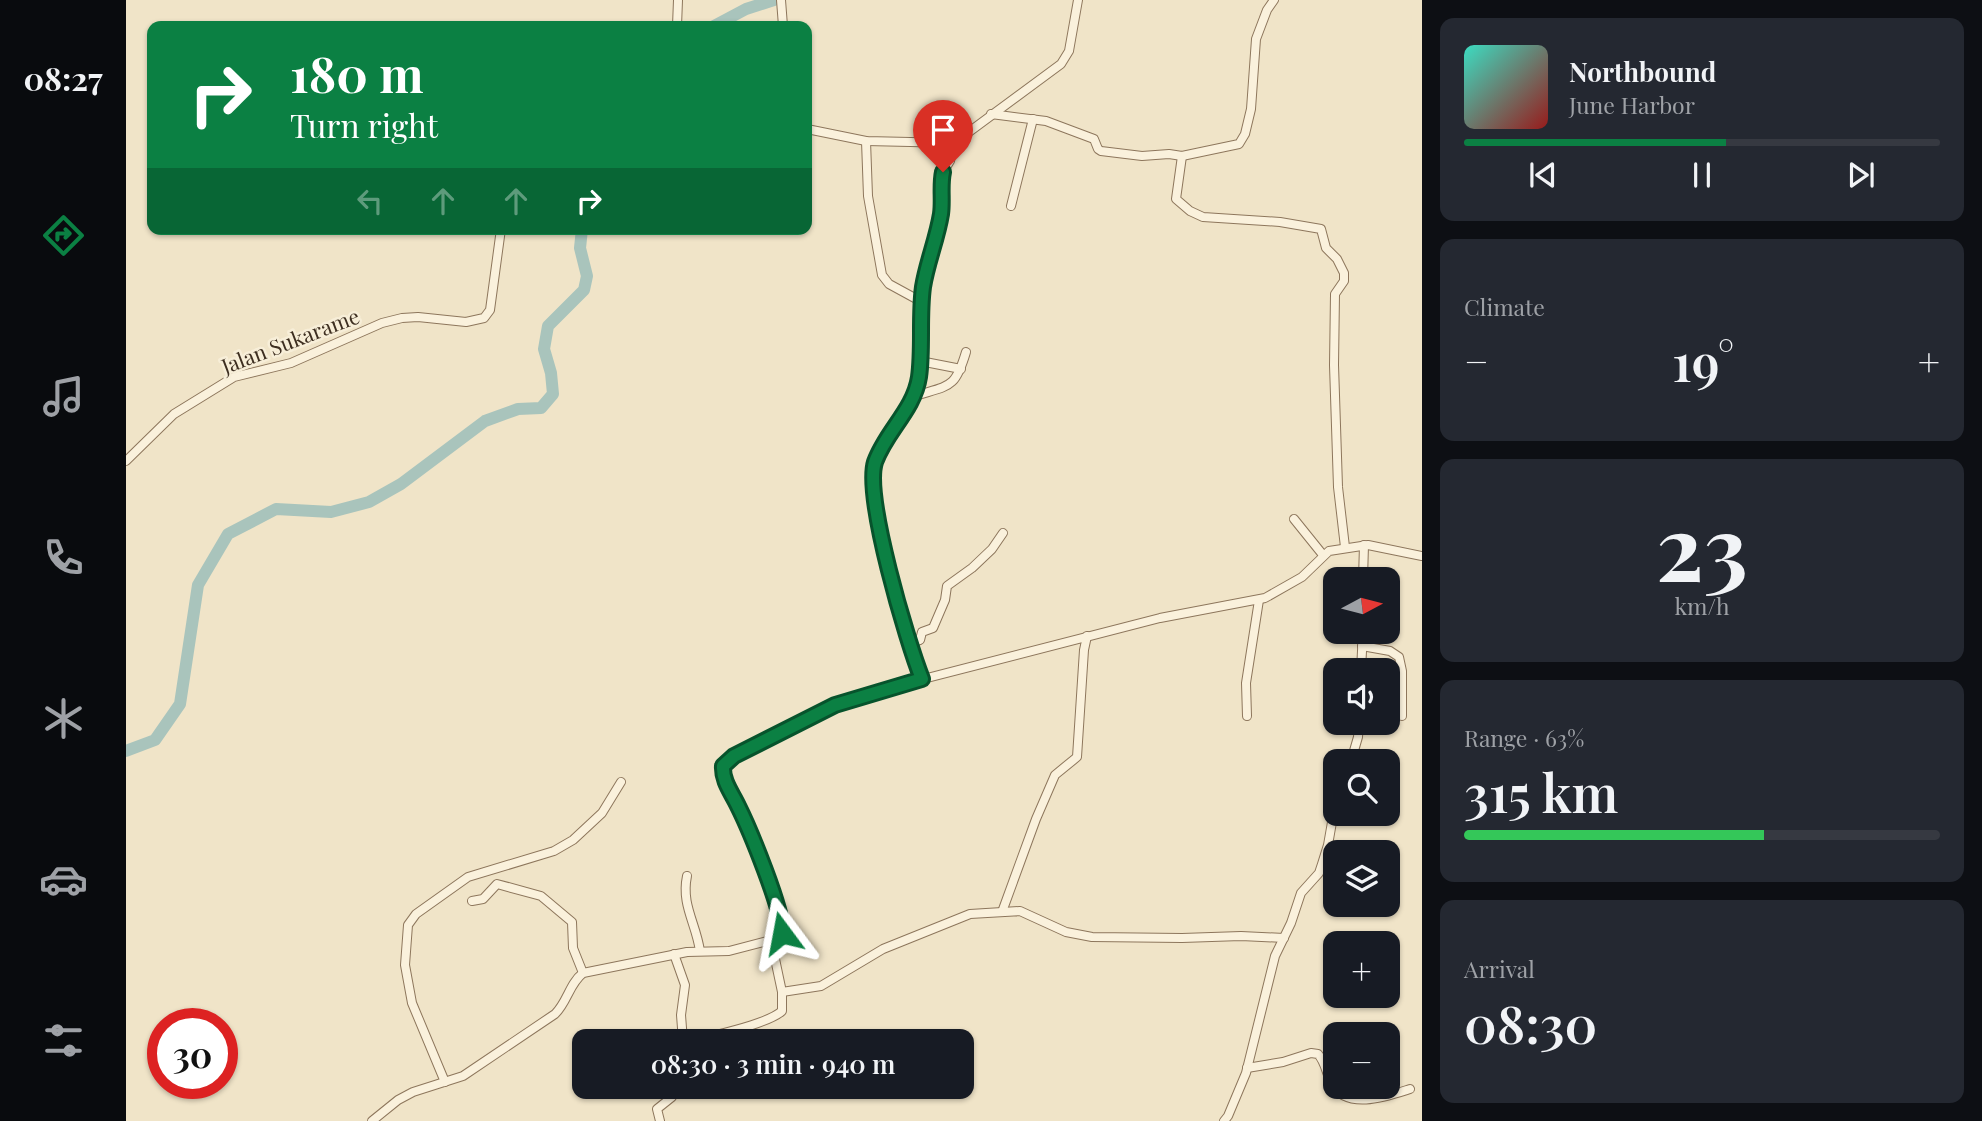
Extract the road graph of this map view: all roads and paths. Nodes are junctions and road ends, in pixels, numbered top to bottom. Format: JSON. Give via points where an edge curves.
{"nodes":[{"id":1,"x":678,"y":0,"type":"edge"},
{"id":2,"x":1078,"y":0,"type":"edge"},
{"id":3,"x":1274,"y":0,"type":"edge"},
{"id":4,"x":678,"y":21,"type":"edge"},
{"id":5,"x":991,"y":114,"type":"junction"},
{"id":6,"x":1033,"y":119,"type":"junction"},
{"id":7,"x":812,"y":130,"type":"edge"},
{"id":8,"x":866,"y":141,"type":"junction"},
{"id":9,"x":954,"y":143,"type":"junction"},
{"id":10,"x":1182,"y":156,"type":"junction"},
{"id":11,"x":1011,"y":206,"type":"dead end"},
{"id":12,"x":500,"y":235,"type":"edge"},
{"id":13,"x":922,"y":302,"type":"junction"},
{"id":14,"x":967,"y":352,"type":"dead end"},
{"id":15,"x":920,"y":361,"type":"junction"},
{"id":16,"x":961,"y":369,"type":"junction"},
{"id":17,"x":915,"y":396,"type":"junction"},
{"id":18,"x":126,"y":461,"type":"edge"},
{"id":19,"x":1294,"y":519,"type":"dead end"},
{"id":20,"x":1003,"y":533,"type":"dead end"},
{"id":21,"x":1363,"y":545,"type":"junction"},
{"id":22,"x":1345,"y":547,"type":"junction"},
{"id":23,"x":1323,"y":555,"type":"junction"},
{"id":24,"x":1422,"y":556,"type":"edge"},
{"id":25,"x":1363,"y":567,"type":"edge"},
{"id":26,"x":1259,"y":600,"type":"junction"},
{"id":27,"x":1087,"y":636,"type":"junction"},
{"id":28,"x":908,"y":644,"type":"junction"},
{"id":29,"x":1362,"y":646,"type":"joint"},
{"id":30,"x":1362,"y":658,"type":"edge"},
{"id":31,"x":922,"y":679,"type":"junction"},
{"id":32,"x":1247,"y":716,"type":"dead end"},
{"id":33,"x":1402,"y":716,"type":"dead end"},
{"id":34,"x":621,"y":782,"type":"dead end"},
{"id":35,"x":1331,"y":826,"type":"edge"},
{"id":36,"x":687,"y":876,"type":"dead end"},
{"id":37,"x":472,"y":901,"type":"dead end"},
{"id":38,"x":1002,"y":912,"type":"junction"},
{"id":39,"x":1283,"y":938,"type":"junction"},
{"id":40,"x":771,"y":940,"type":"junction"},
{"id":41,"x":700,"y":951,"type":"junction"},
{"id":42,"x":674,"y":954,"type":"junction"},
{"id":43,"x":583,"y":973,"type":"junction"},
{"id":44,"x":782,"y":992,"type":"junction"},
{"id":45,"x":682,"y":1029,"type":"edge"},
{"id":46,"x":732,"y":1029,"type":"edge"},
{"id":47,"x":1247,"y":1068,"type":"junction"},
{"id":48,"x":445,"y":1082,"type":"junction"},
{"id":49,"x":1410,"y":1089,"type":"dead end"},
{"id":50,"x":670,"y":1099,"type":"edge"},
{"id":51,"x":372,"y":1121,"type":"edge"},
{"id":52,"x":660,"y":1121,"type":"edge"},
{"id":53,"x":1224,"y":1121,"type":"edge"}],
"edges":[{"from":1,"to":4,"type":"street"},
{"from":2,"to":5,"type":"street","via":[[1069,51],[1061,64]]},
{"from":3,"to":10,"type":"street","via":[[1256,39],[1244,138],[1236,145]]},
{"from":5,"to":6,"type":"street"},
{"from":5,"to":9,"type":"street"},
{"from":6,"to":10,"type":"street","via":[[1093,138],[1101,151]]},
{"from":6,"to":11,"type":"street"},
{"from":7,"to":8,"type":"street"},
{"from":8,"to":9,"type":"street"},
{"from":8,"to":13,"type":"street","via":[[868,196],[881,275],[888,284]]},
{"from":9,"to":13,"type":"street","via":[[942,174],[941,213]]},
{"from":10,"to":22,"type":"street","via":[[1176,199],[1190,211],[1203,217],[1321,229],[1326,248],[1344,272],[1335,294],[1334,365],[1338,490]]},
{"from":12,"to":18,"type":"street","name":"Jalan Sukarame","via":[[490,310],[484,318],[466,322],[402,318],[291,363],[245,373],[174,414]]},
{"from":13,"to":15,"type":"street"},
{"from":14,"to":16,"type":"street"},
{"from":15,"to":16,"type":"street"},
{"from":15,"to":17,"type":"street"},
{"from":16,"to":17,"type":"street","via":[[948,385]]},
{"from":17,"to":28,"type":"street","via":[[883,445],[873,476],[875,503]]},
{"from":19,"to":23,"type":"street"},
{"from":20,"to":28,"type":"street","via":[[972,568],[947,586],[933,628]]},
{"from":21,"to":22,"type":"street"},
{"from":21,"to":24,"type":"street"},
{"from":21,"to":25,"type":"street"},
{"from":22,"to":23,"type":"street"},
{"from":23,"to":26,"type":"street","via":[[1301,577]]},
{"from":26,"to":27,"type":"street"},
{"from":26,"to":32,"type":"street","via":[[1246,683]]},
{"from":27,"to":31,"type":"street"},
{"from":27,"to":38,"type":"street","via":[[1077,757],[1057,770]]},
{"from":28,"to":31,"type":"street"},
{"from":29,"to":30,"type":"street"},
{"from":29,"to":33,"type":"street","via":[[1399,657]]},
{"from":31,"to":40,"type":"street","via":[[835,705],[734,756],[723,766],[725,782],[750,833],[780,919],[782,933]]},
{"from":34,"to":48,"type":"street","via":[[601,813],[573,840],[554,851],[468,877],[416,914],[408,925],[405,965],[412,1003]]},
{"from":35,"to":39,"type":"street","via":[[1322,864],[1301,893]]},
{"from":36,"to":41,"type":"street","via":[[686,905]]},
{"from":37,"to":43,"type":"street","via":[[483,899],[497,884],[542,897],[572,923],[573,948]]},
{"from":38,"to":39,"type":"street","via":[[1024,912],[1066,932],[1092,937]]},
{"from":38,"to":44,"type":"street","via":[[965,915],[883,949],[821,986]]},
{"from":39,"to":47,"type":"street"},
{"from":40,"to":41,"type":"street","via":[[729,951]]},
{"from":40,"to":44,"type":"street"},
{"from":41,"to":42,"type":"street"},
{"from":42,"to":43,"type":"street"},
{"from":42,"to":45,"type":"street","via":[[685,985]]},
{"from":43,"to":48,"type":"street","via":[[555,1014],[463,1076]]},
{"from":44,"to":46,"type":"street","via":[[783,1009],[778,1015]]},
{"from":47,"to":49,"type":"street","via":[[1311,1053],[1318,1054],[1332,1083],[1348,1096],[1380,1098]]},
{"from":47,"to":53,"type":"street"},
{"from":48,"to":51,"type":"street","via":[[398,1100]]},
{"from":50,"to":52,"type":"street","via":[[657,1109]]}]}
